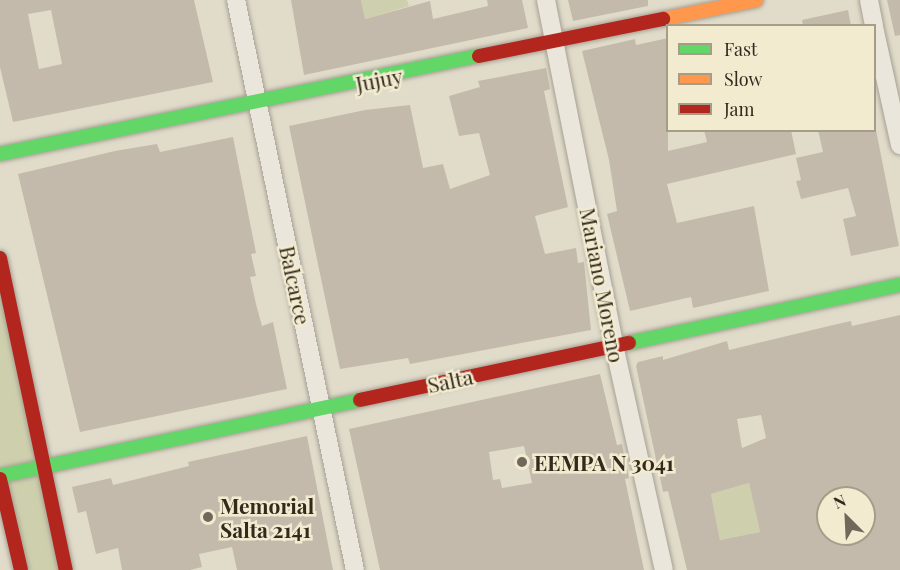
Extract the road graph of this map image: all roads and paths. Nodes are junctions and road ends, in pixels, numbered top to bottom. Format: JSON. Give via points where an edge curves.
{"nodes":[{"id":1,"x":236,"y":0,"type":"edge"},
{"id":2,"x":546,"y":0,"type":"edge"},
{"id":3,"x":756,"y":0,"type":"edge"},
{"id":4,"x":869,"y":0,"type":"edge"},
{"id":5,"x":874,"y":24,"type":"edge"},
{"id":6,"x":876,"y":35,"type":"edge"},
{"id":7,"x":556,"y":43,"type":"junction"},
{"id":8,"x":258,"y":102,"type":"junction"},
{"id":9,"x":900,"y":145,"type":"edge"},
{"id":10,"x":0,"y":154,"type":"edge"},
{"id":11,"x":0,"y":258,"type":"edge"},
{"id":12,"x":900,"y":285,"type":"edge"},
{"id":13,"x":614,"y":345,"type":"junction"},
{"id":14,"x":321,"y":407,"type":"junction"},
{"id":15,"x":42,"y":467,"type":"junction"},
{"id":16,"x":0,"y":477,"type":"edge"},
{"id":17,"x":21,"y":570,"type":"edge"},
{"id":18,"x":66,"y":570,"type":"edge"},
{"id":19,"x":355,"y":570,"type":"edge"},
{"id":20,"x":664,"y":570,"type":"edge"}],
"edges":[{"from":1,"to":8,"type":"street","name":"Balcarce"},
{"from":2,"to":7,"type":"street","name":"Mariano Moreno"},
{"from":3,"to":7,"type":"main road","name":"Jujuy"},
{"from":4,"to":5,"type":"street"},
{"from":6,"to":9,"type":"street"},
{"from":7,"to":8,"type":"main road","name":"Jujuy"},
{"from":7,"to":13,"type":"street","name":"Mariano Moreno"},
{"from":8,"to":10,"type":"main road","name":"Jujuy"},
{"from":8,"to":14,"type":"street","name":"Balcarce"},
{"from":11,"to":15,"type":"main road"},
{"from":12,"to":13,"type":"main road","name":"Salta"},
{"from":13,"to":14,"type":"main road","name":"Salta"},
{"from":13,"to":20,"type":"street","name":"Mariano Moreno"},
{"from":14,"to":15,"type":"main road","name":"Salta"},
{"from":14,"to":19,"type":"street","name":"Balcarce"},
{"from":15,"to":16,"type":"main road","name":"Salta"},
{"from":15,"to":18,"type":"main road"},
{"from":16,"to":17,"type":"main road"}]}
